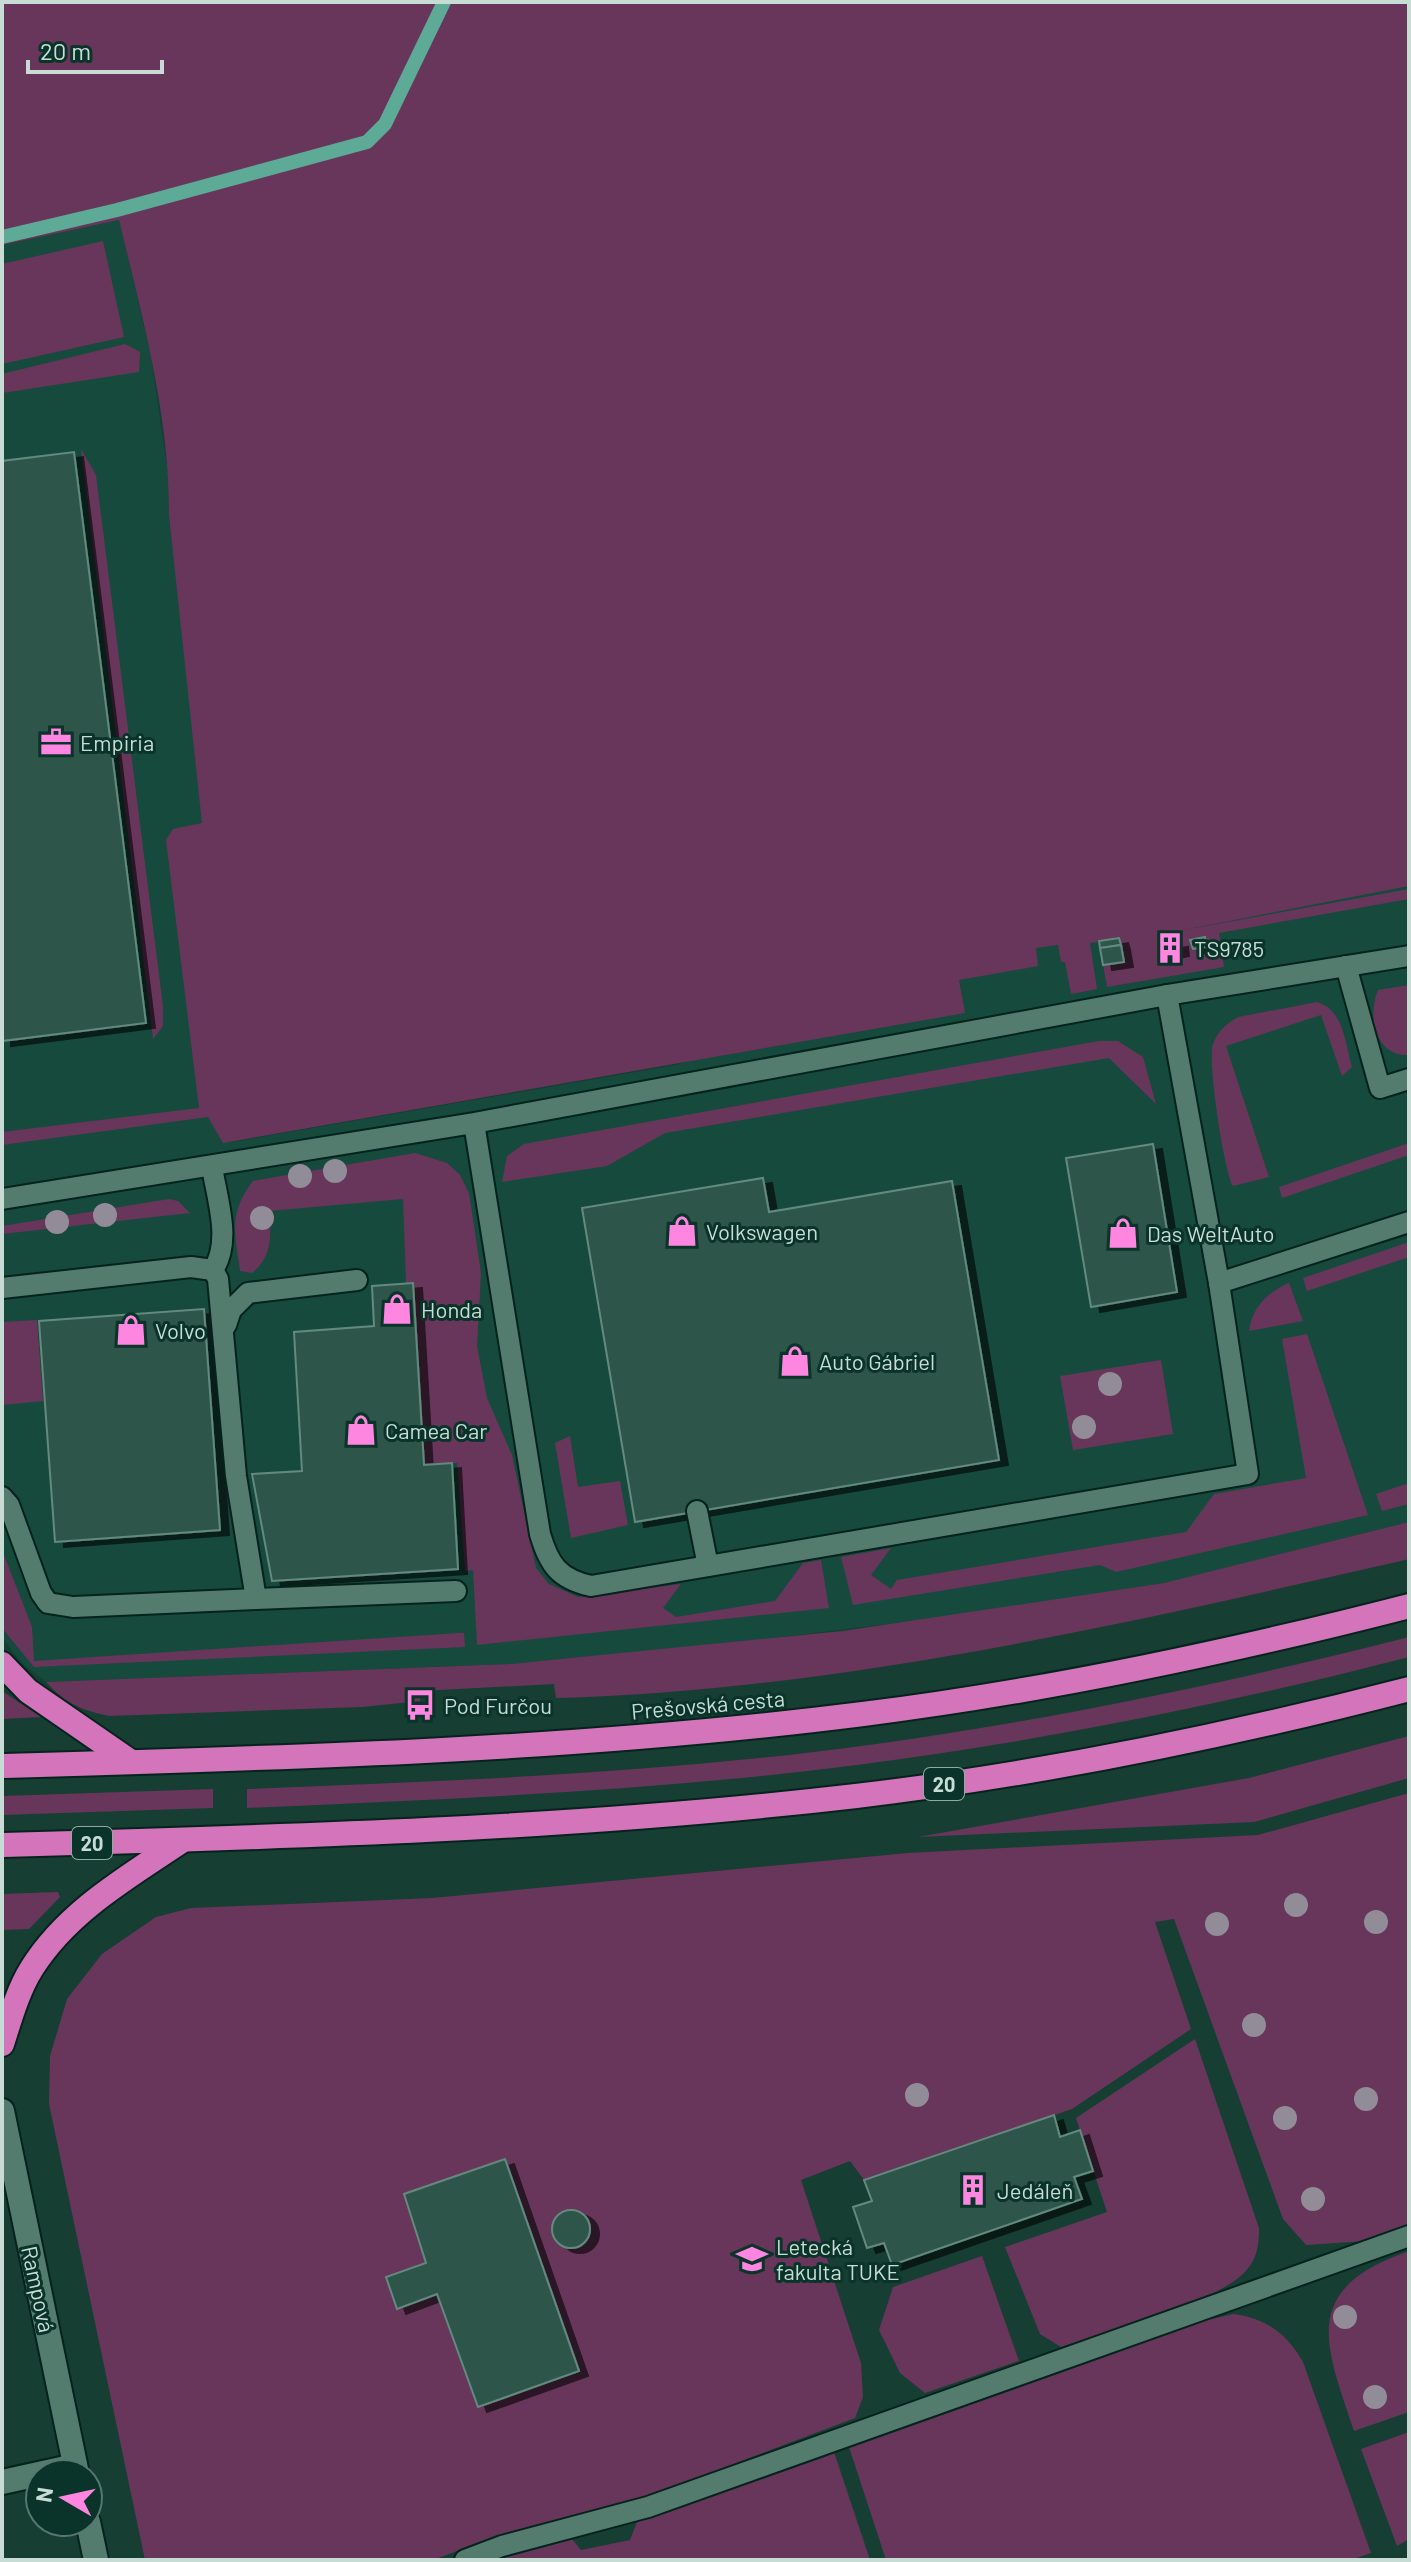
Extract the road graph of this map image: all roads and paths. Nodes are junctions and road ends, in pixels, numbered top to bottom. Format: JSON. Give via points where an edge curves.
{"nodes":[{"id":1,"x":1409,"y":956,"type":"edge"},
{"id":2,"x":1346,"y":966,"type":"junction"},
{"id":3,"x":1167,"y":995,"type":"junction"},
{"id":4,"x":1409,"y":1079,"type":"edge"},
{"id":5,"x":474,"y":1123,"type":"junction"},
{"id":6,"x":212,"y":1167,"type":"junction"},
{"id":7,"x":2,"y":1199,"type":"edge"},
{"id":8,"x":1409,"y":1222,"type":"edge"},
{"id":9,"x":213,"y":1270,"type":"junction"},
{"id":10,"x":357,"y":1280,"type":"dead end"},
{"id":11,"x":1219,"y":1283,"type":"junction"},
{"id":12,"x":2,"y":1288,"type":"edge"},
{"id":13,"x":225,"y":1329,"type":"junction"},
{"id":14,"x":2,"y":1497,"type":"edge"},
{"id":15,"x":697,"y":1511,"type":"dead end"},
{"id":16,"x":708,"y":1566,"type":"junction"},
{"id":17,"x":456,"y":1591,"type":"dead end"},
{"id":18,"x":256,"y":1599,"type":"junction"},
{"id":19,"x":1409,"y":1606,"type":"edge"},
{"id":20,"x":2,"y":1664,"type":"edge"},
{"id":21,"x":1409,"y":1689,"type":"edge"},
{"id":22,"x":131,"y":1762,"type":"junction"},
{"id":23,"x":2,"y":1766,"type":"edge"},
{"id":24,"x":183,"y":1840,"type":"junction"},
{"id":25,"x":2,"y":1845,"type":"edge"},
{"id":26,"x":2,"y":2044,"type":"edge"},
{"id":27,"x":2,"y":2111,"type":"edge"},
{"id":28,"x":1409,"y":2236,"type":"edge"},
{"id":29,"x":74,"y":2458,"type":"edge"},
{"id":30,"x":24,"y":2478,"type":"edge"},
{"id":31,"x":2,"y":2482,"type":"edge"},
{"id":32,"x":91,"y":2538,"type":"edge"},
{"id":33,"x":96,"y":2560,"type":"edge"},
{"id":34,"x":465,"y":2560,"type":"edge"}],
"edges":[{"from":1,"to":2,"type":"lane"},
{"from":2,"to":3,"type":"lane"},
{"from":2,"to":4,"type":"lane","via":[[1380,1088]]},
{"from":3,"to":5,"type":"lane"},
{"from":3,"to":11,"type":"lane"},
{"from":5,"to":6,"type":"lane"},
{"from":5,"to":16,"type":"lane","via":[[547,1558],[558,1574],[591,1586]]},
{"from":6,"to":7,"type":"lane"},
{"from":6,"to":9,"type":"lane","via":[[223,1240],[222,1257]]},
{"from":8,"to":11,"type":"lane"},
{"from":9,"to":12,"type":"lane","via":[[191,1267]]},
{"from":9,"to":13,"type":"lane"},
{"from":10,"to":13,"type":"lane","via":[[248,1293],[231,1310]]},
{"from":11,"to":16,"type":"lane","via":[[1248,1474]]},
{"from":13,"to":18,"type":"lane","via":[[236,1476]]},
{"from":14,"to":18,"type":"lane","via":[[48,1603],[73,1607]]},
{"from":15,"to":16,"type":"lane"},
{"from":17,"to":18,"type":"lane"},
{"from":19,"to":22,"type":"highway","name":"Prešovská cesta","via":[[1213,1653],[866,1714],[587,1741]]},
{"from":20,"to":22,"type":"highway","via":[[28,1691]]},
{"from":21,"to":24,"type":"highway","number":"20","via":[[1097,1759],[860,1796],[530,1825]]},
{"from":22,"to":23,"type":"highway","name":"Prešovská cesta"},
{"from":24,"to":25,"type":"highway","number":"20"},
{"from":24,"to":26,"type":"highway","via":[[89,1905],[59,1934],[31,1969]]},
{"from":27,"to":29,"type":"street","name":"Rampová"},
{"from":28,"to":34,"type":"lane","via":[[648,2507]]},
{"from":30,"to":31,"type":"street","name":"Rampová"},
{"from":32,"to":33,"type":"street"}]}
